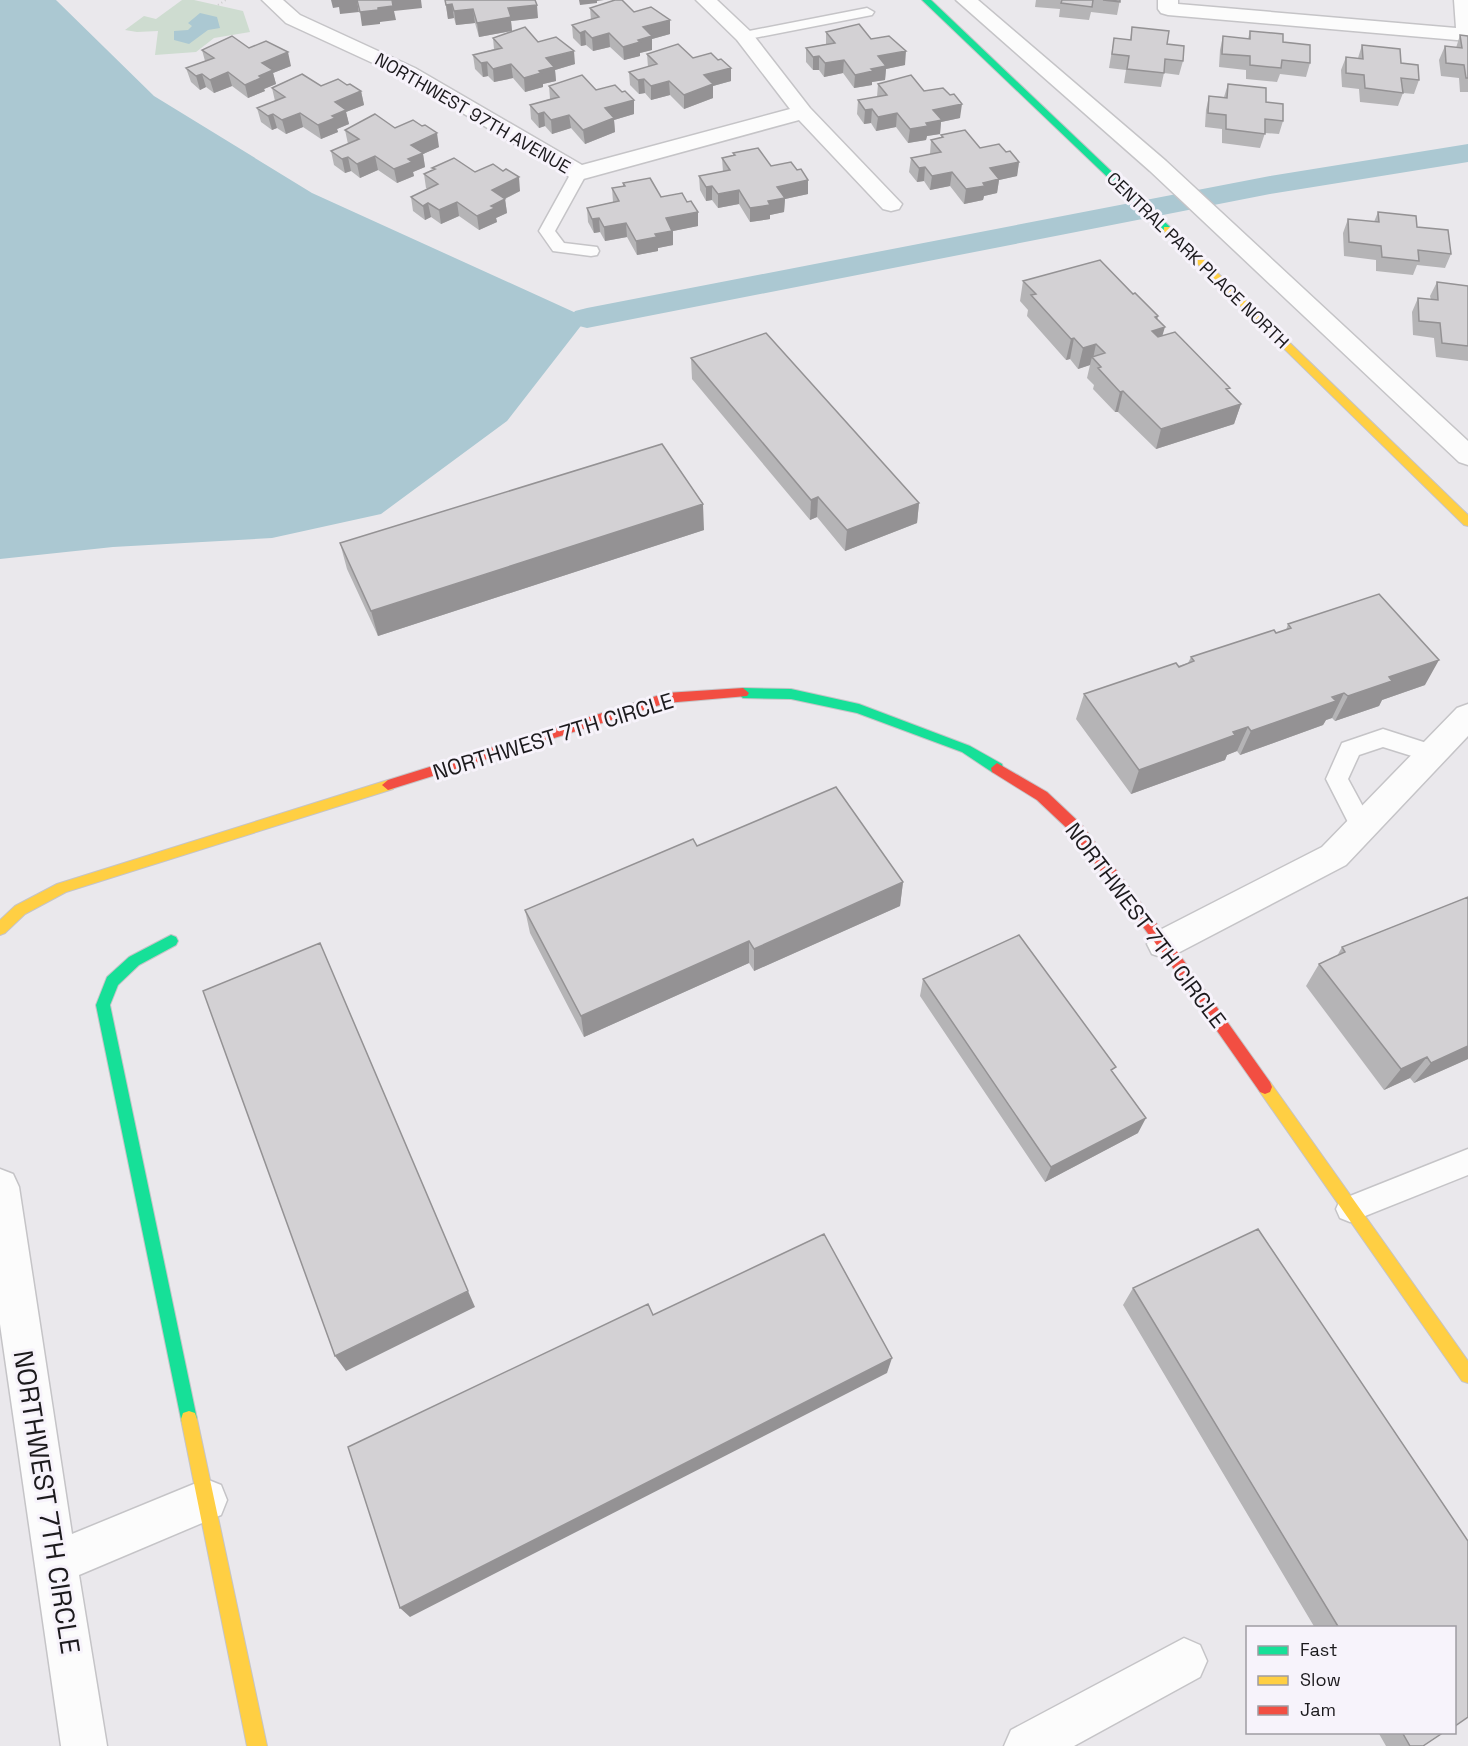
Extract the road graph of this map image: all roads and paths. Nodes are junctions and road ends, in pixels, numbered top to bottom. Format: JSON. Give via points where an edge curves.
{"nodes":[{"id":1,"x":226,"y":0,"type":"edge"},
{"id":2,"x":272,"y":0,"type":"edge"},
{"id":3,"x":706,"y":0,"type":"edge"},
{"id":4,"x":926,"y":0,"type":"edge"},
{"id":5,"x":966,"y":0,"type":"edge"},
{"id":6,"x":1168,"y":0,"type":"edge"},
{"id":7,"x":1464,"y":0,"type":"edge"},
{"id":8,"x":218,"y":5,"type":"dead end"},
{"id":9,"x":867,"y":12,"type":"dead end"},
{"id":10,"x":744,"y":36,"type":"junction"},
{"id":11,"x":803,"y":112,"type":"junction"},
{"id":12,"x":579,"y":173,"type":"junction"},
{"id":13,"x":891,"y":204,"type":"dead end"},
{"id":14,"x":591,"y":251,"type":"dead end"},
{"id":15,"x":1468,"y":456,"type":"edge"},
{"id":16,"x":1468,"y":522,"type":"edge"},
{"id":17,"x":1466,"y":717,"type":"edge"},
{"id":18,"x":1431,"y":753,"type":"junction"},
{"id":19,"x":1362,"y":827,"type":"junction"},
{"id":20,"x":0,"y":929,"type":"edge"},
{"id":21,"x":171,"y":941,"type":"dead end"},
{"id":22,"x":1164,"y":944,"type":"junction"},
{"id":23,"x":1468,"y":1162,"type":"edge"},
{"id":24,"x":0,"y":1187,"type":"edge"},
{"id":25,"x":1350,"y":1209,"type":"junction"},
{"id":26,"x":1466,"y":1369,"type":"edge"},
{"id":27,"x":206,"y":1500,"type":"junction"},
{"id":28,"x":55,"y":1563,"type":"junction"},
{"id":29,"x":1184,"y":1661,"type":"dead end"},
{"id":30,"x":84,"y":1746,"type":"edge"},
{"id":31,"x":257,"y":1746,"type":"edge"},
{"id":32,"x":1027,"y":1746,"type":"edge"}],
"edges":[{"from":1,"to":8,"type":"path"},
{"from":2,"to":12,"type":"street","name":"NORTHWEST 97TH AVENUE","via":[[293,19],[408,72]]},
{"from":3,"to":10,"type":"street"},
{"from":4,"to":16,"type":"street","name":"CENTRAL PARK PLACE NORTH"},
{"from":5,"to":15,"type":"street","name":"CENTRAL PARK PLACE NORTH","via":[[1158,166]]},
{"from":6,"to":7,"type":"street","via":[[1168,9],[1467,35]]},
{"from":9,"to":10,"type":"lane"},
{"from":10,"to":11,"type":"street"},
{"from":11,"to":12,"type":"street"},
{"from":11,"to":13,"type":"street"},
{"from":12,"to":14,"type":"lane","via":[[548,231],[558,247]]},
{"from":17,"to":18,"type":"street"},
{"from":18,"to":19,"type":"street"},
{"from":18,"to":19,"type":"lane","via":[[1383,738],[1350,749],[1337,779]]},
{"from":19,"to":22,"type":"street","via":[[1334,856]]},
{"from":20,"to":22,"type":"street","name":"NORTHWEST 7TH CIRCLE","via":[[32,902],[62,888],[666,698],[729,693],[791,694],[859,709],[966,749],[1042,796],[1077,829]]},
{"from":21,"to":27,"type":"street","via":[[134,961],[112,981],[103,1005]]},
{"from":22,"to":25,"type":"street","name":"NORTHWEST 7TH CIRCLE"},
{"from":23,"to":25,"type":"lane"},
{"from":24,"to":28,"type":"street","name":"NORTHWEST 7TH CIRCLE"},
{"from":25,"to":26,"type":"street","name":"NORTHWEST 7TH CIRCLE"},
{"from":27,"to":28,"type":"street"},
{"from":27,"to":31,"type":"street"},
{"from":28,"to":30,"type":"street","name":"NORTHWEST 7TH CIRCLE"},
{"from":29,"to":32,"type":"street"}]}
